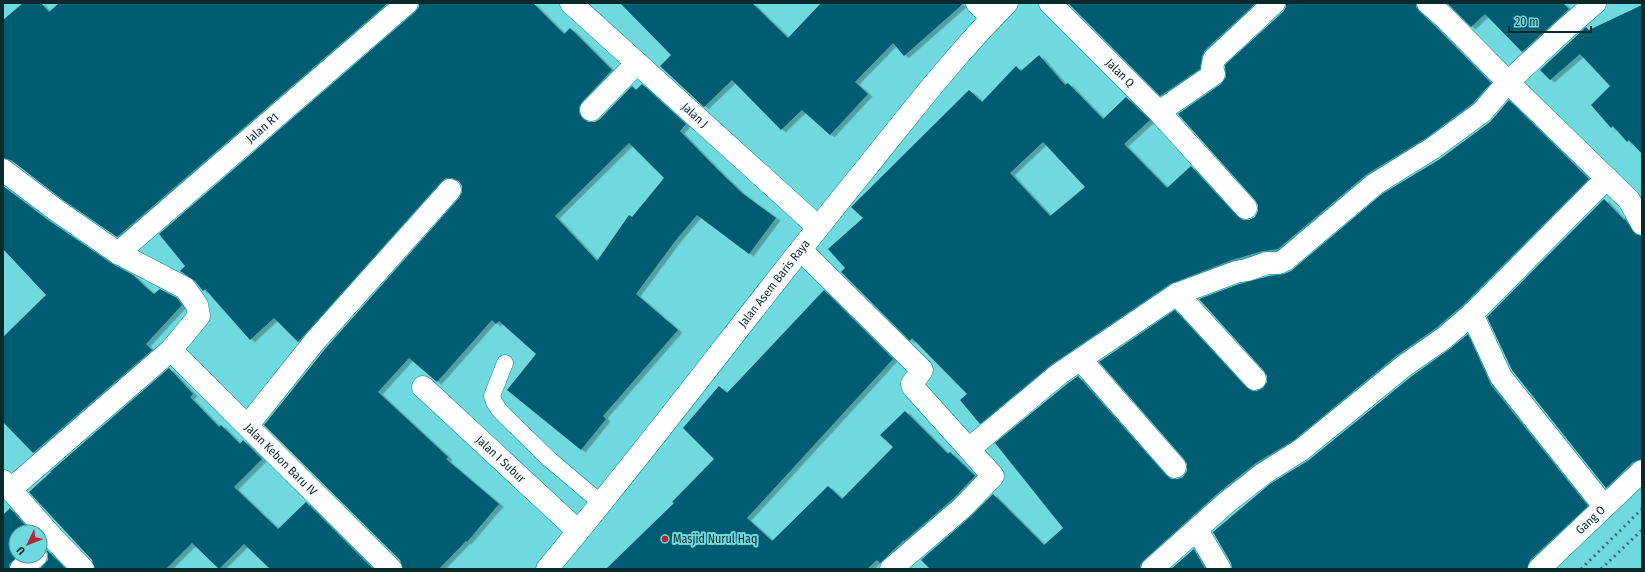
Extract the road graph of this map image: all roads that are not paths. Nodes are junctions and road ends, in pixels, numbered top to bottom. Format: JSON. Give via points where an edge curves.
{"nodes":[{"id":1,"x":406,"y":3,"type":"edge"},
{"id":2,"x":571,"y":3,"type":"edge"},
{"id":3,"x":1007,"y":3,"type":"edge"},
{"id":4,"x":1050,"y":3,"type":"edge"},
{"id":5,"x":1274,"y":3,"type":"edge"},
{"id":6,"x":1428,"y":3,"type":"edge"},
{"id":7,"x":1595,"y":3,"type":"edge"},
{"id":8,"x":985,"y":11,"type":"edge"},
{"id":9,"x":636,"y":63,"type":"junction"},
{"id":10,"x":1508,"y":82,"type":"junction"},
{"id":11,"x":591,"y":110,"type":"dead end"},
{"id":12,"x":1159,"y":112,"type":"junction"},
{"id":13,"x":3,"y":170,"type":"edge"},
{"id":14,"x":1607,"y":178,"type":"junction"},
{"id":15,"x":450,"y":190,"type":"dead end"},
{"id":16,"x":1635,"y":193,"type":"edge"},
{"id":17,"x":1246,"y":208,"type":"dead end"},
{"id":18,"x":1642,"y":224,"type":"edge"},
{"id":19,"x":818,"y":227,"type":"junction"},
{"id":20,"x":800,"y":250,"type":"junction"},
{"id":21,"x":118,"y":253,"type":"junction"},
{"id":22,"x":1177,"y":294,"type":"junction"},
{"id":23,"x":1472,"y":314,"type":"junction"},
{"id":24,"x":171,"y":350,"type":"junction"},
{"id":25,"x":1081,"y":360,"type":"junction"},
{"id":26,"x":505,"y":363,"type":"dead end"},
{"id":27,"x":1255,"y":379,"type":"dead end"},
{"id":28,"x":423,"y":387,"type":"dead end"},
{"id":29,"x":248,"y":425,"type":"junction"},
{"id":30,"x":969,"y":449,"type":"junction"},
{"id":31,"x":1175,"y":466,"type":"dead end"},
{"id":32,"x":1642,"y":471,"type":"edge"},
{"id":33,"x":7,"y":485,"type":"edge"},
{"id":34,"x":601,"y":503,"type":"junction"},
{"id":35,"x":1604,"y":506,"type":"junction"},
{"id":36,"x":33,"y":524,"type":"edge"},
{"id":37,"x":1197,"y":530,"type":"junction"},
{"id":38,"x":578,"y":531,"type":"junction"},
{"id":39,"x":48,"y":547,"type":"edge"},
{"id":40,"x":84,"y":569,"type":"edge"},
{"id":41,"x":391,"y":569,"type":"edge"},
{"id":42,"x":546,"y":569,"type":"edge"},
{"id":43,"x":891,"y":569,"type":"edge"},
{"id":44,"x":1152,"y":569,"type":"edge"},
{"id":45,"x":1220,"y":569,"type":"edge"},
{"id":46,"x":1539,"y":569,"type":"edge"}],
"edges":[{"from":1,"to":21,"type":"street","name":"Jalan R1"},
{"from":2,"to":9,"type":"street","name":"Jalan J"},
{"from":3,"to":8,"type":"street","name":"Jalan Asem Baris Raya"},
{"from":4,"to":12,"type":"street","name":"Jalan Q"},
{"from":5,"to":12,"type":"street","via":[[1214,59],[1214,74]]},
{"from":6,"to":10,"type":"street"},
{"from":7,"to":10,"type":"street"},
{"from":8,"to":19,"type":"street","name":"Jalan Asem Baris Raya","via":[[941,76]]},
{"from":9,"to":11,"type":"street"},
{"from":9,"to":19,"type":"street","name":"Jalan J"},
{"from":10,"to":14,"type":"street"},
{"from":10,"to":22,"type":"street","via":[[1482,112],[1433,148],[1375,184],[1285,260],[1236,272]]},
{"from":12,"to":17,"type":"street","name":"Jalan Q"},
{"from":13,"to":21,"type":"street"},
{"from":14,"to":16,"type":"street"},
{"from":14,"to":23,"type":"street"},
{"from":15,"to":29,"type":"street","via":[[315,341]]},
{"from":16,"to":18,"type":"street"},
{"from":19,"to":20,"type":"street","name":"Jalan Asem Baris Raya"},
{"from":20,"to":30,"type":"street","via":[[922,370],[912,384],[913,387]]},
{"from":20,"to":34,"type":"street","name":"Jalan Asem Baris Raya"},
{"from":21,"to":24,"type":"street","via":[[184,288],[197,305],[199,316]]},
{"from":22,"to":25,"type":"street"},
{"from":22,"to":27,"type":"street"},
{"from":23,"to":35,"type":"street","via":[[1501,377]]},
{"from":23,"to":37,"type":"street","via":[[1301,450],[1232,498]]},
{"from":24,"to":29,"type":"street","name":"Jalan Kebon Baru IV"},
{"from":24,"to":33,"type":"street"},
{"from":25,"to":30,"type":"street","via":[[1048,382]]},
{"from":25,"to":31,"type":"street"},
{"from":26,"to":34,"type":"lane","via":[[492,396],[500,411],[549,459]]},
{"from":28,"to":38,"type":"street","name":"Jalan I Subur"},
{"from":29,"to":41,"type":"street","name":"Jalan Kebon Baru IV"},
{"from":30,"to":43,"type":"street","via":[[993,476],[962,508]]},
{"from":32,"to":35,"type":"street","name":"Gang O"},
{"from":33,"to":36,"type":"street"},
{"from":34,"to":38,"type":"street","name":"Jalan Asem Baris Raya"},
{"from":35,"to":46,"type":"street","name":"Gang O"},
{"from":37,"to":44,"type":"street"},
{"from":37,"to":45,"type":"street"},
{"from":38,"to":42,"type":"street","name":"Jalan Asem Baris Raya"},
{"from":39,"to":40,"type":"street"}]}
